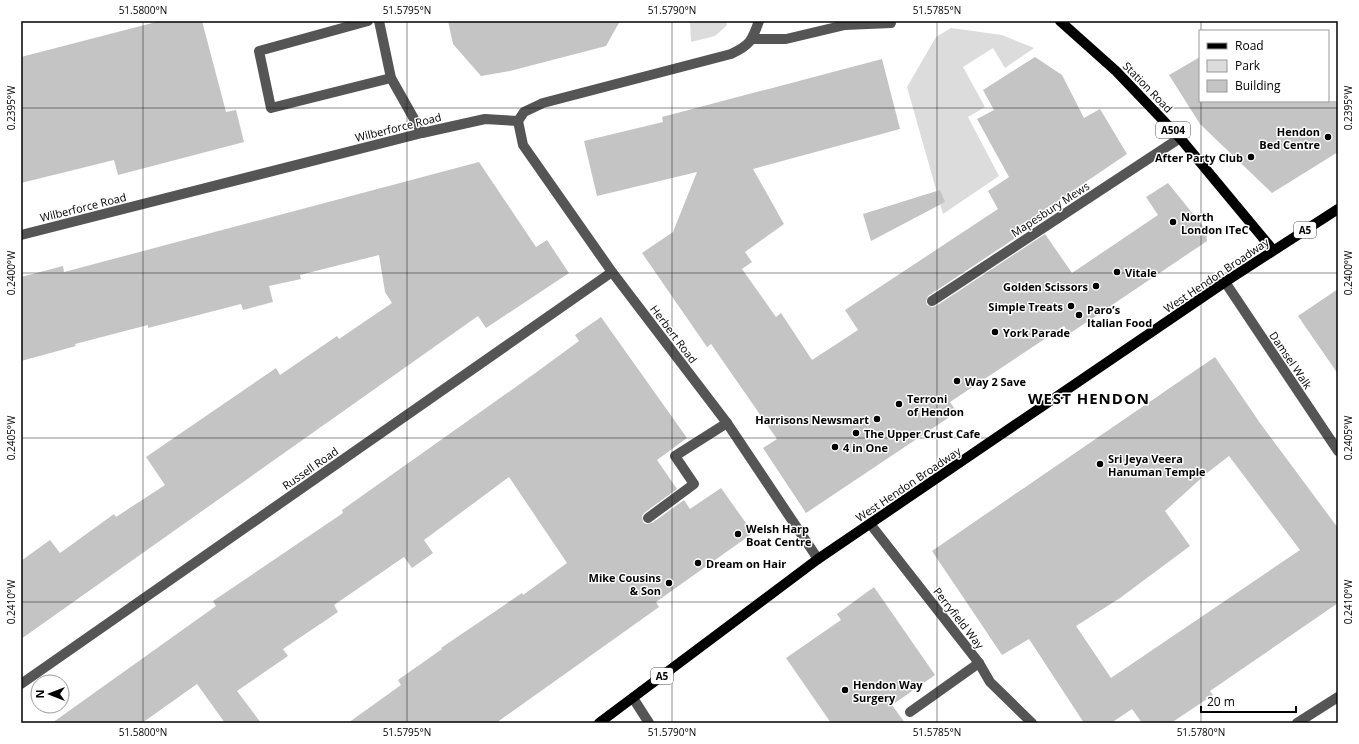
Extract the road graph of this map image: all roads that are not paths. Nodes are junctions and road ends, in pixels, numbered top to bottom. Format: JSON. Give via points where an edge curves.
{"nodes":[{"id":1,"x":368,"y":21,"type":"edge"},
{"id":2,"x":379,"y":21,"type":"edge"},
{"id":3,"x":758,"y":21,"type":"edge"},
{"id":4,"x":1060,"y":21,"type":"edge"},
{"id":5,"x":891,"y":23,"type":"dead end"},
{"id":6,"x":753,"y":39,"type":"junction"},
{"id":7,"x":391,"y":78,"type":"junction"},
{"id":8,"x":518,"y":120,"type":"junction"},
{"id":9,"x":422,"y":133,"type":"junction"},
{"id":10,"x":1180,"y":138,"type":"junction"},
{"id":11,"x":1338,"y":209,"type":"edge"},
{"id":12,"x":21,"y":235,"type":"edge"},
{"id":13,"x":1273,"y":250,"type":"junction"},
{"id":14,"x":612,"y":272,"type":"junction"},
{"id":15,"x":1225,"y":282,"type":"junction"},
{"id":16,"x":932,"y":301,"type":"dead end"},
{"id":17,"x":726,"y":423,"type":"junction"},
{"id":18,"x":1338,"y":451,"type":"edge"},
{"id":19,"x":648,"y":518,"type":"dead end"},
{"id":20,"x":870,"y":525,"type":"junction"},
{"id":21,"x":818,"y":559,"type":"junction"},
{"id":22,"x":978,"y":663,"type":"junction"},
{"id":23,"x":21,"y":684,"type":"edge"},
{"id":24,"x":1338,"y":696,"type":"edge"},
{"id":25,"x":633,"y":698,"type":"junction"},
{"id":26,"x":910,"y":712,"type":"dead end"},
{"id":27,"x":599,"y":723,"type":"edge"},
{"id":28,"x":649,"y":723,"type":"edge"},
{"id":29,"x":1032,"y":723,"type":"edge"},
{"id":30,"x":1297,"y":723,"type":"edge"}],
"edges":[{"from":1,"to":7,"type":"street","via":[[258,51],[271,108]]},
{"from":2,"to":7,"type":"street"},
{"from":3,"to":6,"type":"street"},
{"from":4,"to":10,"type":"main road","name":"Station Road","number":"A504","via":[[1116,71]]},
{"from":5,"to":6,"type":"street","via":[[845,25],[786,39]]},
{"from":6,"to":8,"type":"street","via":[[746,47],[731,54],[543,103],[524,112]]},
{"from":7,"to":9,"type":"street"},
{"from":8,"to":9,"type":"street","name":"Wilberforce Road","via":[[485,119]]},
{"from":8,"to":14,"type":"street","name":"Herbert Road","via":[[523,145]]},
{"from":9,"to":12,"type":"street","name":"Wilberforce Road"},
{"from":10,"to":13,"type":"main road","name":"Station Road","number":"A504"},
{"from":10,"to":16,"type":"street","name":"Mapesbury Mews"},
{"from":11,"to":13,"type":"main road","name":"West Hendon Broadway","number":"A5"},
{"from":13,"to":15,"type":"main road","name":"West Hendon Broadway","number":"A5"},
{"from":14,"to":17,"type":"street","name":"Herbert Road"},
{"from":14,"to":23,"type":"street","name":"Russell Road"},
{"from":15,"to":18,"type":"street","name":"Damsel Walk"},
{"from":15,"to":20,"type":"main road","name":"West Hendon Broadway","number":"A5"},
{"from":17,"to":19,"type":"street","via":[[675,456],[694,484]]},
{"from":17,"to":21,"type":"street","name":"Herbert Road"},
{"from":20,"to":21,"type":"main road","name":"West Hendon Broadway","number":"A5"},
{"from":20,"to":22,"type":"street","name":"Perryfield Way"},
{"from":21,"to":25,"type":"main road","name":"West Hendon Broadway","number":"A5"},
{"from":22,"to":26,"type":"street"},
{"from":22,"to":29,"type":"street","name":"Perryfield Way","via":[[990,682]]},
{"from":24,"to":30,"type":"street"},
{"from":25,"to":27,"type":"main road","name":"West Hendon Broadway","number":"A5"},
{"from":25,"to":28,"type":"street"}]}
